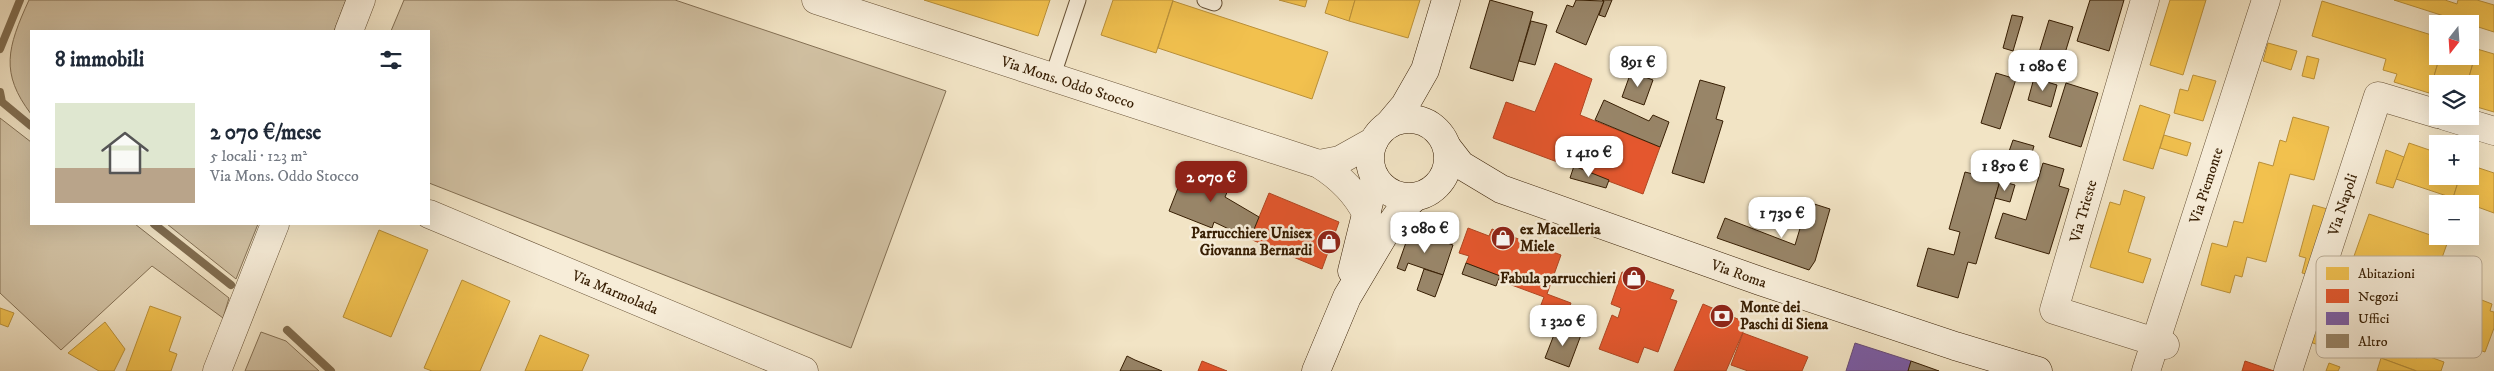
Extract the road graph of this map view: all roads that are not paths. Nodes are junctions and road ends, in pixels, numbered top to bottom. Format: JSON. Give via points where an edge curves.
{"nodes":[{"id":1,"x":361,"y":0,"type":"edge"},
{"id":2,"x":816,"y":0,"type":"edge"},
{"id":3,"x":1078,"y":0,"type":"edge"},
{"id":4,"x":1446,"y":0,"type":"edge"},
{"id":5,"x":2145,"y":0,"type":"edge"},
{"id":6,"x":2266,"y":0,"type":"edge"},
{"id":7,"x":865,"y":8,"type":"edge"},
{"id":8,"x":349,"y":30,"type":"edge"},
{"id":9,"x":1426,"y":70,"type":"junction"},
{"id":10,"x":1052,"y":78,"type":"junction"},
{"id":11,"x":2429,"y":111,"type":"edge"},
{"id":12,"x":2474,"y":125,"type":"edge"},
{"id":13,"x":2494,"y":131,"type":"edge"},
{"id":14,"x":1381,"y":133,"type":"junction"},
{"id":15,"x":1442,"y":139,"type":"junction"},
{"id":16,"x":1328,"y":170,"type":"junction"},
{"id":17,"x":1374,"y":176,"type":"junction"},
{"id":18,"x":1501,"y":189,"type":"junction"},
{"id":19,"x":1423,"y":194,"type":"junction"},
{"id":20,"x":430,"y":214,"type":"edge"},
{"id":21,"x":1367,"y":215,"type":"junction"},
{"id":22,"x":274,"y":225,"type":"edge"},
{"id":23,"x":2326,"y":256,"type":"edge"},
{"id":24,"x":2316,"y":285,"type":"edge"},
{"id":25,"x":1347,"y":297,"type":"junction"},
{"id":26,"x":2160,"y":344,"type":"junction"},
{"id":27,"x":2033,"y":370,"type":"edge"},
{"id":28,"x":217,"y":371,"type":"edge"},
{"id":29,"x":804,"y":371,"type":"edge"},
{"id":30,"x":1316,"y":371,"type":"edge"},
{"id":31,"x":2146,"y":371,"type":"edge"},
{"id":32,"x":2288,"y":371,"type":"edge"}],
"edges":[{"from":1,"to":8,"type":"street"},
{"from":2,"to":7,"type":"street","name":"Via Mons. Oddo Stocco"},
{"from":3,"to":10,"type":"lane"},
{"from":4,"to":9,"type":"street"},
{"from":5,"to":26,"type":"street","name":"Via Trieste","via":[[2054,310]]},
{"from":6,"to":26,"type":"street","name":"Via Piemonte"},
{"from":7,"to":10,"type":"street","name":"Via Mons. Oddo Stocco"},
{"from":9,"to":14,"type":"street","via":[[1405,105]]},
{"from":9,"to":15,"type":"street","via":[[1430,112]]},
{"from":10,"to":16,"type":"street","name":"Via Mons. Oddo Stocco"},
{"from":11,"to":23,"type":"street","name":"Via Napoli","via":[[2378,96]]},
{"from":12,"to":13,"type":"street"},
{"from":14,"to":15,"type":"street","name":"Via Roma","via":[[1406,119],[1423,121]]},
{"from":14,"to":16,"type":"street"},
{"from":14,"to":17,"type":"street","via":[[1370,158]]},
{"from":15,"to":18,"type":"street","name":"Via Roma","via":[[1461,165]]},
{"from":15,"to":19,"type":"street","via":[[1448,167],[1439,184]]},
{"from":16,"to":17,"type":"street"},
{"from":16,"to":21,"type":"street","via":[[1360,200]]},
{"from":17,"to":19,"type":"street","name":"Via Roma","via":[[1388,191],[1406,197]]},
{"from":17,"to":21,"type":"street"},
{"from":18,"to":19,"type":"street","name":"Via Roma","via":[[1454,187]]},
{"from":18,"to":27,"type":"street","name":"Via Roma","via":[[1760,281]]},
{"from":19,"to":25,"type":"street","via":[[1401,210]]},
{"from":20,"to":29,"type":"street","name":"Via Marmolada"},
{"from":21,"to":25,"type":"street"},
{"from":22,"to":28,"type":"street"},
{"from":24,"to":32,"type":"street","name":"Via Napoli"},
{"from":25,"to":30,"type":"street"},
{"from":26,"to":31,"type":"street","name":"Via Piemonte"}]}
